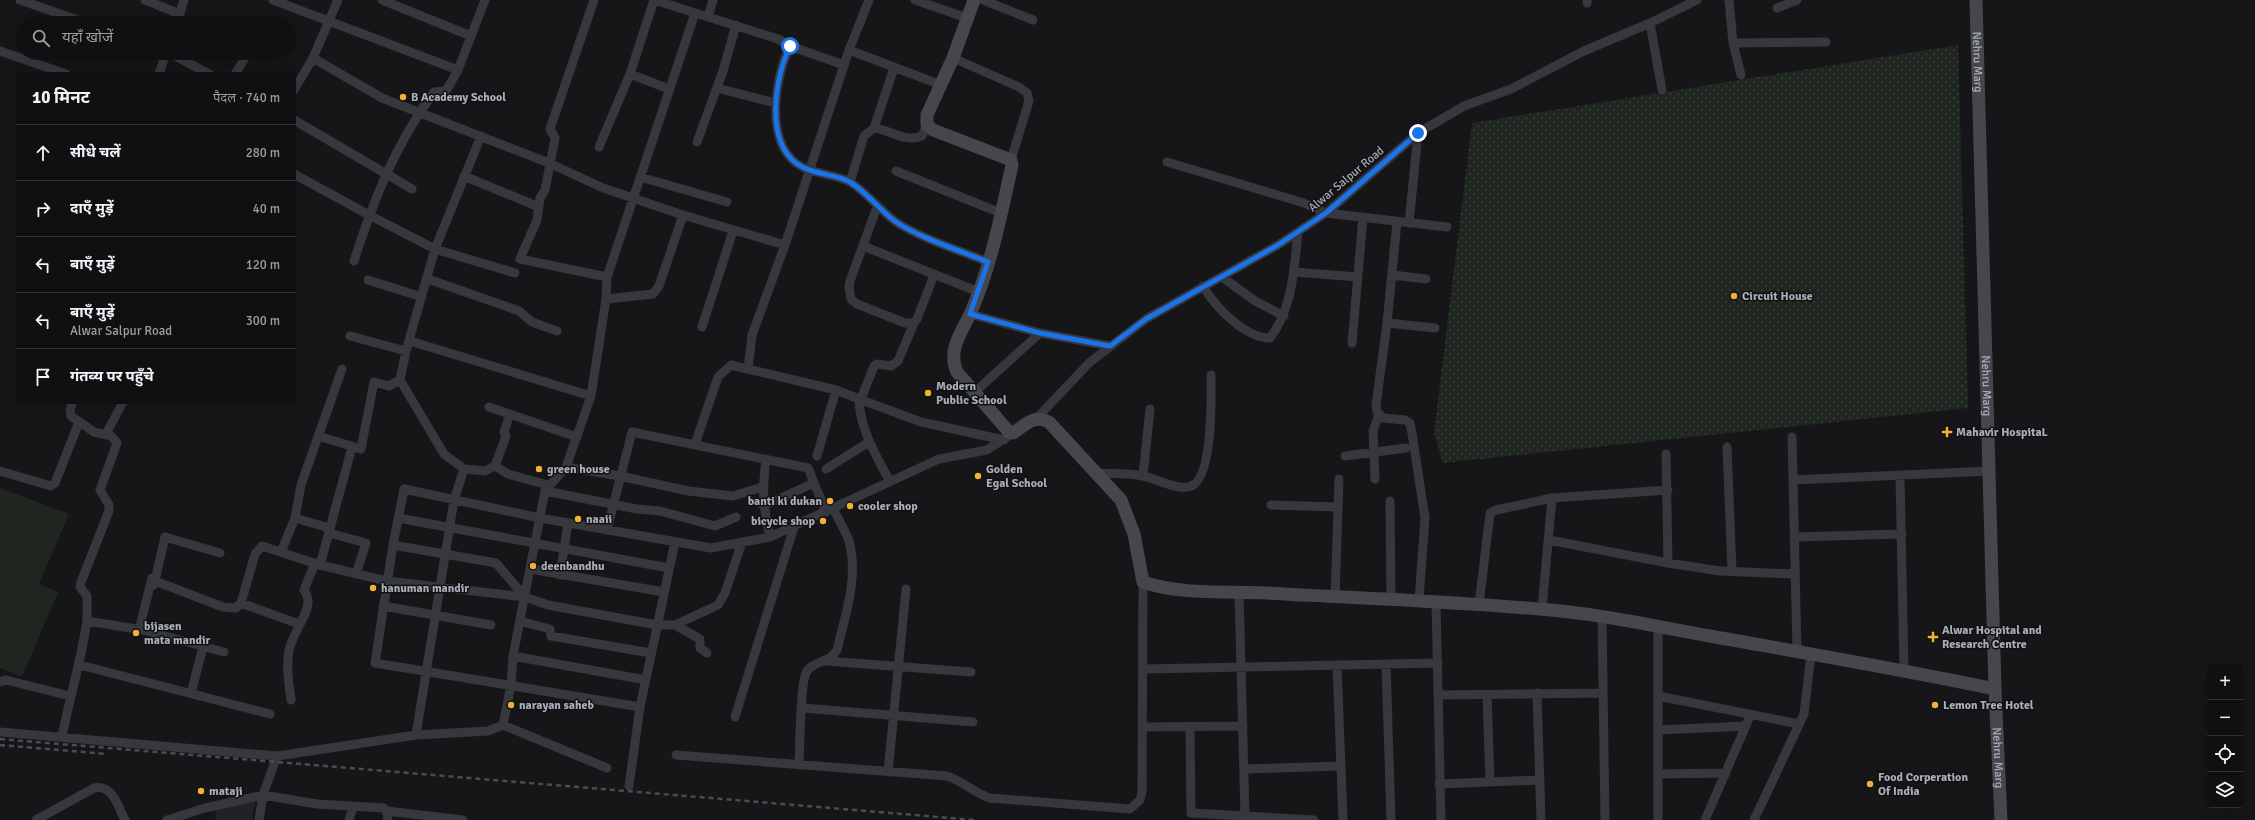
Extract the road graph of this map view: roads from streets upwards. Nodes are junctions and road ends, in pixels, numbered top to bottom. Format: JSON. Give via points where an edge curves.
{"nodes":[{"id":1,"x":20,"y":0,"type":"edge"},
{"id":2,"x":144,"y":0,"type":"edge"},
{"id":3,"x":184,"y":0,"type":"edge"},
{"id":4,"x":273,"y":0,"type":"edge"},
{"id":5,"x":338,"y":0,"type":"edge"},
{"id":6,"x":382,"y":0,"type":"edge"},
{"id":7,"x":485,"y":0,"type":"edge"},
{"id":8,"x":594,"y":0,"type":"edge"},
{"id":9,"x":657,"y":0,"type":"edge"},
{"id":10,"x":713,"y":0,"type":"edge"},
{"id":11,"x":869,"y":0,"type":"edge"},
{"id":12,"x":915,"y":0,"type":"edge"},
{"id":13,"x":974,"y":0,"type":"edge"},
{"id":14,"x":984,"y":0,"type":"edge"},
{"id":15,"x":1697,"y":0,"type":"edge"},
{"id":16,"x":1730,"y":0,"type":"edge"},
{"id":17,"x":1797,"y":0,"type":"edge"},
{"id":18,"x":1976,"y":0,"type":"edge"},
{"id":19,"x":31,"y":2,"type":"edge"},
{"id":20,"x":1777,"y":8,"type":"dead end"},
{"id":21,"x":695,"y":13,"type":"junction"},
{"id":22,"x":180,"y":14,"type":"joint"},
{"id":23,"x":68,"y":16,"type":"edge"},
{"id":24,"x":708,"y":17,"type":"junction"},
{"id":25,"x":967,"y":18,"type":"junction"},
{"id":26,"x":329,"y":20,"type":"junction"},
{"id":27,"x":1034,"y":20,"type":"dead end"},
{"id":28,"x":1650,"y":23,"type":"junction"},
{"id":29,"x":736,"y":25,"type":"junction"},
{"id":30,"x":470,"y":36,"type":"junction"},
{"id":31,"x":1826,"y":42,"type":"dead end"},
{"id":32,"x":1733,"y":43,"type":"junction"},
{"id":33,"x":790,"y":46,"type":"junction"},
{"id":34,"x":849,"y":50,"type":"junction"},
{"id":35,"x":0,"y":51,"type":"edge"},
{"id":36,"x":16,"y":57,"type":"edge"},
{"id":37,"x":313,"y":58,"type":"junction"},
{"id":38,"x":953,"y":58,"type":"junction"},
{"id":39,"x":26,"y":60,"type":"edge"},
{"id":40,"x":163,"y":60,"type":"edge"},
{"id":41,"x":183,"y":60,"type":"edge"},
{"id":42,"x":243,"y":60,"type":"edge"},
{"id":43,"x":844,"y":65,"type":"junction"},
{"id":44,"x":894,"y":68,"type":"junction"},
{"id":45,"x":458,"y":70,"type":"junction"},
{"id":46,"x":60,"y":72,"type":"edge"},
{"id":47,"x":159,"y":72,"type":"edge"},
{"id":48,"x":205,"y":72,"type":"edge"},
{"id":49,"x":235,"y":72,"type":"edge"},
{"id":50,"x":630,"y":74,"type":"junction"},
{"id":51,"x":1741,"y":75,"type":"dead end"},
{"id":52,"x":942,"y":85,"type":"junction"},
{"id":53,"x":296,"y":87,"type":"edge"},
{"id":54,"x":717,"y":88,"type":"junction"},
{"id":55,"x":669,"y":89,"type":"junction"},
{"id":56,"x":1662,"y":90,"type":"dead end"},
{"id":57,"x":775,"y":103,"type":"junction"},
{"id":58,"x":418,"y":113,"type":"junction"},
{"id":59,"x":296,"y":121,"type":"edge"},
{"id":60,"x":927,"y":125,"type":"junction"},
{"id":61,"x":874,"y":128,"type":"junction"},
{"id":62,"x":1418,"y":133,"type":"junction"},
{"id":63,"x":481,"y":136,"type":"junction"},
{"id":64,"x":697,"y":142,"type":"dead end"},
{"id":65,"x":599,"y":147,"type":"dead end"},
{"id":66,"x":1011,"y":160,"type":"junction"},
{"id":67,"x":1167,"y":162,"type":"dead end"},
{"id":68,"x":550,"y":163,"type":"junction"},
{"id":69,"x":809,"y":170,"type":"junction"},
{"id":70,"x":896,"y":171,"type":"dead end"},
{"id":71,"x":385,"y":174,"type":"junction"},
{"id":72,"x":296,"y":175,"type":"edge"},
{"id":73,"x":464,"y":176,"type":"junction"},
{"id":74,"x":640,"y":177,"type":"junction"},
{"id":75,"x":850,"y":182,"type":"junction"},
{"id":76,"x":412,"y":190,"type":"dead end"},
{"id":77,"x":633,"y":199,"type":"junction"},
{"id":78,"x":727,"y":202,"type":"dead end"},
{"id":79,"x":877,"y":206,"type":"junction"},
{"id":80,"x":539,"y":207,"type":"junction"},
{"id":81,"x":1002,"y":213,"type":"junction"},
{"id":82,"x":1326,"y":213,"type":"junction"},
{"id":83,"x":683,"y":215,"type":"junction"},
{"id":84,"x":369,"y":216,"type":"junction"},
{"id":85,"x":1363,"y":217,"type":"junction"},
{"id":86,"x":1397,"y":222,"type":"junction"},
{"id":87,"x":1409,"y":223,"type":"junction"},
{"id":88,"x":1447,"y":227,"type":"dead end"},
{"id":89,"x":733,"y":231,"type":"junction"},
{"id":90,"x":1298,"y":232,"type":"junction"},
{"id":91,"x":785,"y":245,"type":"junction"},
{"id":92,"x":863,"y":246,"type":"junction"},
{"id":93,"x":435,"y":249,"type":"junction"},
{"id":94,"x":354,"y":261,"type":"dead end"},
{"id":95,"x":988,"y":262,"type":"junction"},
{"id":96,"x":1294,"y":272,"type":"junction"},
{"id":97,"x":515,"y":273,"type":"dead end"},
{"id":98,"x":934,"y":275,"type":"junction"},
{"id":99,"x":1392,"y":275,"type":"junction"},
{"id":100,"x":607,"y":277,"type":"junction"},
{"id":101,"x":1222,"y":277,"type":"junction"},
{"id":102,"x":1358,"y":277,"type":"junction"},
{"id":103,"x":428,"y":279,"type":"junction"},
{"id":104,"x":1426,"y":279,"type":"dead end"},
{"id":105,"x":368,"y":280,"type":"dead end"},
{"id":106,"x":1203,"y":286,"type":"junction"},
{"id":107,"x":979,"y":292,"type":"junction"},
{"id":108,"x":422,"y":298,"type":"junction"},
{"id":109,"x":606,"y":299,"type":"junction"},
{"id":110,"x":970,"y":314,"type":"junction"},
{"id":111,"x":1284,"y":316,"type":"junction"},
{"id":112,"x":914,"y":323,"type":"junction"},
{"id":113,"x":1388,"y":323,"type":"junction"},
{"id":114,"x":702,"y":327,"type":"dead end"},
{"id":115,"x":1435,"y":328,"type":"dead end"},
{"id":116,"x":557,"y":331,"type":"dead end"},
{"id":117,"x":1040,"y":333,"type":"junction"},
{"id":118,"x":350,"y":336,"type":"dead end"},
{"id":119,"x":410,"y":341,"type":"junction"},
{"id":120,"x":1352,"y":343,"type":"dead end"},
{"id":121,"x":1110,"y":346,"type":"junction"},
{"id":122,"x":406,"y":351,"type":"junction"},
{"id":123,"x":342,"y":369,"type":"dead end"},
{"id":124,"x":748,"y":369,"type":"junction"},
{"id":125,"x":1211,"y":375,"type":"dead end"},
{"id":126,"x":400,"y":380,"type":"junction"},
{"id":127,"x":836,"y":390,"type":"junction"},
{"id":128,"x":976,"y":391,"type":"junction"},
{"id":129,"x":591,"y":396,"type":"junction"},
{"id":130,"x":860,"y":399,"type":"junction"},
{"id":131,"x":72,"y":404,"type":"edge"},
{"id":132,"x":122,"y":404,"type":"edge"},
{"id":133,"x":489,"y":407,"type":"dead end"},
{"id":134,"x":1150,"y":409,"type":"dead end"},
{"id":135,"x":510,"y":414,"type":"junction"},
{"id":136,"x":1379,"y":415,"type":"junction"},
{"id":137,"x":1038,"y":418,"type":"junction"},
{"id":138,"x":79,"y":422,"type":"junction"},
{"id":139,"x":106,"y":434,"type":"junction"},
{"id":140,"x":318,"y":436,"type":"junction"},
{"id":141,"x":1008,"y":436,"type":"junction"},
{"id":142,"x":577,"y":437,"type":"junction"},
{"id":143,"x":1792,"y":437,"type":"dead end"},
{"id":144,"x":869,"y":442,"type":"junction"},
{"id":145,"x":696,"y":444,"type":"junction"},
{"id":146,"x":352,"y":447,"type":"junction"},
{"id":147,"x":1727,"y":447,"type":"dead end"},
{"id":148,"x":1406,"y":448,"type":"dead end"},
{"id":149,"x":1374,"y":452,"type":"junction"},
{"id":150,"x":1666,"y":454,"type":"dead end"},
{"id":151,"x":817,"y":456,"type":"dead end"},
{"id":152,"x":1345,"y":456,"type":"dead end"},
{"id":153,"x":766,"y":459,"type":"junction"},
{"id":154,"x":495,"y":466,"type":"junction"},
{"id":155,"x":566,"y":467,"type":"junction"},
{"id":156,"x":464,"y":469,"type":"junction"},
{"id":157,"x":826,"y":469,"type":"dead end"},
{"id":158,"x":0,"y":471,"type":"edge"},
{"id":159,"x":1990,"y":471,"type":"junction"},
{"id":160,"x":1098,"y":473,"type":"junction"},
{"id":161,"x":620,"y":476,"type":"junction"},
{"id":162,"x":1143,"y":476,"type":"junction"},
{"id":163,"x":1900,"y":476,"type":"junction"},
{"id":164,"x":1340,"y":479,"type":"dead end"},
{"id":165,"x":1375,"y":479,"type":"dead end"},
{"id":166,"x":1793,"y":480,"type":"junction"},
{"id":167,"x":890,"y":482,"type":"junction"},
{"id":168,"x":814,"y":483,"type":"junction"},
{"id":169,"x":762,"y":487,"type":"junction"},
{"id":170,"x":547,"y":488,"type":"junction"},
{"id":171,"x":1668,"y":490,"type":"junction"},
{"id":172,"x":1552,"y":498,"type":"junction"},
{"id":173,"x":454,"y":500,"type":"junction"},
{"id":174,"x":1390,"y":501,"type":"dead end"},
{"id":175,"x":612,"y":504,"type":"junction"},
{"id":176,"x":1271,"y":505,"type":"dead end"},
{"id":177,"x":763,"y":506,"type":"junction"},
{"id":178,"x":1338,"y":507,"type":"junction"},
{"id":179,"x":830,"y":510,"type":"junction"},
{"id":180,"x":736,"y":517,"type":"dead end"},
{"id":181,"x":295,"y":518,"type":"junction"},
{"id":182,"x":398,"y":518,"type":"junction"},
{"id":183,"x":540,"y":518,"type":"junction"},
{"id":184,"x":568,"y":523,"type":"junction"},
{"id":185,"x":794,"y":527,"type":"junction"},
{"id":186,"x":449,"y":529,"type":"junction"},
{"id":187,"x":607,"y":530,"type":"junction"},
{"id":188,"x":329,"y":533,"type":"junction"},
{"id":189,"x":1902,"y":534,"type":"junction"},
{"id":190,"x":770,"y":537,"type":"junction"},
{"id":191,"x":1795,"y":537,"type":"junction"},
{"id":192,"x":1549,"y":540,"type":"junction"},
{"id":193,"x":675,"y":542,"type":"junction"},
{"id":194,"x":742,"y":542,"type":"junction"},
{"id":195,"x":534,"y":543,"type":"junction"},
{"id":196,"x":393,"y":545,"type":"junction"},
{"id":197,"x":564,"y":549,"type":"junction"},
{"id":198,"x":282,"y":552,"type":"junction"},
{"id":199,"x":220,"y":553,"type":"dead end"},
{"id":200,"x":445,"y":554,"type":"junction"},
{"id":201,"x":1668,"y":563,"type":"junction"},
{"id":202,"x":317,"y":564,"type":"junction"},
{"id":203,"x":669,"y":568,"type":"junction"},
{"id":204,"x":530,"y":570,"type":"junction"},
{"id":205,"x":1732,"y":571,"type":"junction"},
{"id":206,"x":356,"y":574,"type":"junction"},
{"id":207,"x":1794,"y":574,"type":"junction"},
{"id":208,"x":560,"y":575,"type":"junction"},
{"id":209,"x":155,"y":581,"type":"junction"},
{"id":210,"x":387,"y":581,"type":"junction"},
{"id":211,"x":1143,"y":582,"type":"junction"},
{"id":212,"x":440,"y":586,"type":"junction"},
{"id":213,"x":906,"y":589,"type":"dead end"},
{"id":214,"x":664,"y":592,"type":"junction"},
{"id":215,"x":1238,"y":592,"type":"junction"},
{"id":216,"x":526,"y":597,"type":"junction"},
{"id":217,"x":1335,"y":597,"type":"junction"},
{"id":218,"x":1391,"y":598,"type":"junction"},
{"id":219,"x":1419,"y":600,"type":"junction"},
{"id":220,"x":241,"y":603,"type":"junction"},
{"id":221,"x":1436,"y":603,"type":"junction"},
{"id":222,"x":1479,"y":605,"type":"junction"},
{"id":223,"x":383,"y":606,"type":"junction"},
{"id":224,"x":1542,"y":609,"type":"junction"},
{"id":225,"x":435,"y":616,"type":"junction"},
{"id":226,"x":1602,"y":617,"type":"junction"},
{"id":227,"x":87,"y":621,"type":"junction"},
{"id":228,"x":520,"y":621,"type":"junction"},
{"id":229,"x":299,"y":624,"type":"junction"},
{"id":230,"x":491,"y":625,"type":"dead end"},
{"id":231,"x":657,"y":625,"type":"junction"},
{"id":232,"x":675,"y":625,"type":"junction"},
{"id":233,"x":1658,"y":627,"type":"junction"},
{"id":234,"x":142,"y":628,"type":"junction"},
{"id":235,"x":203,"y":647,"type":"junction"},
{"id":236,"x":1797,"y":651,"type":"junction"},
{"id":237,"x":224,"y":652,"type":"dead end"},
{"id":238,"x":651,"y":653,"type":"junction"},
{"id":239,"x":707,"y":653,"type":"dead end"},
{"id":240,"x":1811,"y":654,"type":"junction"},
{"id":241,"x":513,"y":656,"type":"junction"},
{"id":242,"x":826,"y":661,"type":"junction"},
{"id":243,"x":1438,"y":663,"type":"junction"},
{"id":244,"x":1386,"y":664,"type":"junction"},
{"id":245,"x":80,"y":665,"type":"junction"},
{"id":246,"x":1337,"y":665,"type":"junction"},
{"id":247,"x":898,"y":667,"type":"junction"},
{"id":248,"x":1242,"y":667,"type":"junction"},
{"id":249,"x":1144,"y":669,"type":"junction"},
{"id":250,"x":1904,"y":670,"type":"junction"},
{"id":251,"x":425,"y":671,"type":"junction"},
{"id":252,"x":971,"y":672,"type":"dead end"},
{"id":253,"x":646,"y":680,"type":"junction"},
{"id":254,"x":0,"y":682,"type":"edge"},
{"id":255,"x":511,"y":685,"type":"junction"},
{"id":256,"x":1995,"y":689,"type":"junction"},
{"id":257,"x":191,"y":693,"type":"junction"},
{"id":258,"x":1537,"y":693,"type":"junction"},
{"id":259,"x":1603,"y":693,"type":"junction"},
{"id":260,"x":1487,"y":694,"type":"junction"},
{"id":261,"x":1438,"y":695,"type":"junction"},
{"id":262,"x":70,"y":696,"type":"junction"},
{"id":263,"x":1658,"y":696,"type":"junction"},
{"id":264,"x":291,"y":700,"type":"dead end"},
{"id":265,"x":640,"y":707,"type":"junction"},
{"id":266,"x":803,"y":708,"type":"junction"},
{"id":267,"x":270,"y":714,"type":"dead end"},
{"id":268,"x":1751,"y":714,"type":"junction"},
{"id":269,"x":893,"y":715,"type":"junction"},
{"id":270,"x":735,"y":716,"type":"dead end"},
{"id":271,"x":973,"y":722,"type":"dead end"},
{"id":272,"x":1799,"y":724,"type":"junction"},
{"id":273,"x":503,"y":725,"type":"junction"},
{"id":274,"x":1244,"y":726,"type":"junction"},
{"id":275,"x":1746,"y":726,"type":"junction"},
{"id":276,"x":1143,"y":727,"type":"junction"},
{"id":277,"x":1190,"y":727,"type":"junction"},
{"id":278,"x":1658,"y":730,"type":"junction"},
{"id":279,"x":0,"y":732,"type":"edge"},
{"id":280,"x":416,"y":735,"type":"junction"},
{"id":281,"x":62,"y":736,"type":"junction"},
{"id":282,"x":676,"y":755,"type":"dead end"},
{"id":283,"x":277,"y":756,"type":"junction"},
{"id":284,"x":799,"y":765,"type":"junction"},
{"id":285,"x":1341,"y":766,"type":"junction"},
{"id":286,"x":607,"y":768,"type":"dead end"},
{"id":287,"x":1244,"y":769,"type":"junction"},
{"id":288,"x":888,"y":772,"type":"junction"},
{"id":289,"x":1726,"y":773,"type":"junction"},
{"id":290,"x":1658,"y":774,"type":"junction"},
{"id":291,"x":1540,"y":780,"type":"junction"},
{"id":292,"x":1490,"y":782,"type":"junction"},
{"id":293,"x":1439,"y":784,"type":"junction"},
{"id":294,"x":629,"y":786,"type":"dead end"},
{"id":295,"x":263,"y":795,"type":"junction"},
{"id":296,"x":352,"y":807,"type":"junction"},
{"id":297,"x":387,"y":816,"type":"edge"},
{"id":298,"x":1245,"y":816,"type":"junction"},
{"id":299,"x":36,"y":820,"type":"edge"},
{"id":300,"x":125,"y":820,"type":"edge"},
{"id":301,"x":167,"y":820,"type":"edge"},
{"id":302,"x":259,"y":820,"type":"edge"},
{"id":303,"x":349,"y":820,"type":"edge"},
{"id":304,"x":463,"y":820,"type":"edge"},
{"id":305,"x":1314,"y":820,"type":"edge"},
{"id":306,"x":1342,"y":820,"type":"edge"},
{"id":307,"x":1392,"y":820,"type":"edge"},
{"id":308,"x":1441,"y":820,"type":"edge"},
{"id":309,"x":1541,"y":820,"type":"edge"},
{"id":310,"x":1605,"y":820,"type":"edge"},
{"id":311,"x":1658,"y":820,"type":"edge"},
{"id":312,"x":1705,"y":820,"type":"edge"},
{"id":313,"x":1754,"y":820,"type":"edge"},
{"id":314,"x":2001,"y":820,"type":"edge"}],
"edges":[{"from":1,"to":19,"type":"street"},
{"from":2,"to":22,"type":"street"},
{"from":3,"to":22,"type":"street"},
{"from":4,"to":26,"type":"street"},
{"from":5,"to":26,"type":"street"},
{"from":6,"to":30,"type":"street"},
{"from":7,"to":30,"type":"street"},
{"from":8,"to":68,"type":"street","via":[[550,129],[555,138]]},
{"from":9,"to":21,"type":"street"},
{"from":9,"to":50,"type":"street","via":[[654,0]]},
{"from":10,"to":24,"type":"street"},
{"from":11,"to":34,"type":"street"},
{"from":12,"to":25,"type":"street"},
{"from":13,"to":25,"type":"street"},
{"from":14,"to":27,"type":"street"},
{"from":15,"to":28,"type":"street","name":"Alwar Salpur Road"},
{"from":16,"to":32,"type":"street"},
{"from":17,"to":20,"type":"street"},
{"from":18,"to":159,"type":"street","name":"Nehru Marg"},
{"from":19,"to":23,"type":"street"},
{"from":21,"to":24,"type":"street"},
{"from":21,"to":55,"type":"street"},
{"from":24,"to":29,"type":"street"},
{"from":25,"to":38,"type":"street"},
{"from":26,"to":37,"type":"street"},
{"from":26,"to":45,"type":"street"},
{"from":28,"to":56,"type":"street"},
{"from":28,"to":62,"type":"street","name":"Alwar Salpur Road","via":[[1584,52],[1511,89],[1464,106]]},
{"from":29,"to":33,"type":"street","via":[[778,38]]},
{"from":29,"to":54,"type":"street"},
{"from":30,"to":45,"type":"street"},
{"from":31,"to":32,"type":"street"},
{"from":32,"to":51,"type":"street"},
{"from":33,"to":43,"type":"street"},
{"from":33,"to":57,"type":"street","via":[[782,62]]},
{"from":34,"to":43,"type":"street"},
{"from":34,"to":44,"type":"street"},
{"from":35,"to":36,"type":"street"},
{"from":37,"to":53,"type":"street"},
{"from":37,"to":58,"type":"street","via":[[382,98]]},
{"from":38,"to":52,"type":"street"},
{"from":38,"to":66,"type":"street","via":[[1019,87],[1027,93],[1029,101]]},
{"from":39,"to":46,"type":"street"},
{"from":40,"to":47,"type":"street"},
{"from":41,"to":48,"type":"street"},
{"from":42,"to":49,"type":"street"},
{"from":43,"to":69,"type":"street"},
{"from":44,"to":52,"type":"street"},
{"from":44,"to":61,"type":"street"},
{"from":45,"to":58,"type":"street","via":[[446,90],[434,92]]},
{"from":50,"to":55,"type":"street"},
{"from":50,"to":65,"type":"street"},
{"from":52,"to":60,"type":"street","via":[[927,115]]},
{"from":54,"to":57,"type":"street"},
{"from":54,"to":64,"type":"street"},
{"from":55,"to":74,"type":"street"},
{"from":57,"to":69,"type":"street","via":[[780,143],[795,162]]},
{"from":58,"to":63,"type":"street"},
{"from":58,"to":71,"type":"street"},
{"from":59,"to":71,"type":"street"},
{"from":60,"to":61,"type":"street","via":[[922,136],[914,139],[901,138]]},
{"from":60,"to":66,"type":"street","via":[[933,130]]},
{"from":61,"to":75,"type":"street","via":[[864,136]]},
{"from":62,"to":82,"type":"street","name":"Alwar Salpur Road"},
{"from":62,"to":87,"type":"street"},
{"from":63,"to":68,"type":"street"},
{"from":63,"to":73,"type":"street"},
{"from":66,"to":81,"type":"street"},
{"from":67,"to":82,"type":"street","via":[[1304,203]]},
{"from":68,"to":77,"type":"street"},
{"from":68,"to":80,"type":"street"},
{"from":69,"to":75,"type":"street"},
{"from":69,"to":91,"type":"street"},
{"from":70,"to":81,"type":"street"},
{"from":71,"to":76,"type":"street"},
{"from":71,"to":84,"type":"street"},
{"from":72,"to":84,"type":"street"},
{"from":73,"to":80,"type":"street"},
{"from":73,"to":93,"type":"street"},
{"from":74,"to":77,"type":"street"},
{"from":74,"to":78,"type":"street"},
{"from":75,"to":79,"type":"street"},
{"from":77,"to":83,"type":"street"},
{"from":77,"to":100,"type":"street"},
{"from":79,"to":92,"type":"street"},
{"from":79,"to":95,"type":"street","via":[[897,223]]},
{"from":80,"to":100,"type":"street","via":[[537,220],[520,259]]},
{"from":81,"to":95,"type":"street"},
{"from":82,"to":85,"type":"street"},
{"from":82,"to":90,"type":"street","name":"Alwar Salpur Road"},
{"from":83,"to":89,"type":"street"},
{"from":83,"to":109,"type":"street","via":[[660,286],[653,294]]},
{"from":84,"to":93,"type":"street"},
{"from":84,"to":94,"type":"street"},
{"from":85,"to":86,"type":"street"},
{"from":85,"to":102,"type":"street"},
{"from":86,"to":87,"type":"street"},
{"from":86,"to":99,"type":"street"},
{"from":87,"to":88,"type":"street"},
{"from":89,"to":91,"type":"street"},
{"from":89,"to":114,"type":"street"},
{"from":90,"to":96,"type":"street"},
{"from":90,"to":101,"type":"street","name":"Alwar Salpur Road"},
{"from":91,"to":124,"type":"street","via":[[752,334]]},
{"from":92,"to":98,"type":"street"},
{"from":92,"to":112,"type":"street","via":[[849,288],[851,299],[857,304],[905,323]]},
{"from":93,"to":97,"type":"street"},
{"from":93,"to":103,"type":"street"},
{"from":95,"to":107,"type":"street"},
{"from":96,"to":102,"type":"street"},
{"from":96,"to":111,"type":"street"},
{"from":98,"to":107,"type":"street"},
{"from":98,"to":112,"type":"street"},
{"from":99,"to":104,"type":"street"},
{"from":99,"to":113,"type":"street"},
{"from":100,"to":109,"type":"street"},
{"from":101,"to":106,"type":"street","name":"Alwar Salpur Road"},
{"from":101,"to":111,"type":"street","via":[[1255,301]]},
{"from":102,"to":120,"type":"street"},
{"from":103,"to":108,"type":"street"},
{"from":103,"to":116,"type":"street","via":[[519,311],[532,322]]},
{"from":105,"to":108,"type":"street"},
{"from":106,"to":111,"type":"street","via":[[1222,312],[1262,338],[1270,338]]},
{"from":106,"to":121,"type":"street","name":"Alwar Salpur Road","via":[[1146,319]]},
{"from":107,"to":110,"type":"street"},
{"from":108,"to":119,"type":"street"},
{"from":109,"to":129,"type":"street"},
{"from":110,"to":117,"type":"street"},
{"from":110,"to":128,"type":"street","via":[[952,356],[957,372]]},
{"from":112,"to":130,"type":"street","via":[[898,361],[892,366],[874,366]]},
{"from":113,"to":115,"type":"street"},
{"from":113,"to":136,"type":"street","via":[[1376,405]]},
{"from":117,"to":121,"type":"street"},
{"from":117,"to":128,"type":"street"},
{"from":118,"to":122,"type":"street"},
{"from":119,"to":122,"type":"street"},
{"from":119,"to":129,"type":"street"},
{"from":121,"to":137,"type":"street","name":"Alwar Salpur Road","via":[[1089,363]]},
{"from":122,"to":126,"type":"street"},
{"from":123,"to":140,"type":"street"},
{"from":124,"to":127,"type":"street"},
{"from":124,"to":145,"type":"street","via":[[731,365],[718,377]]},
{"from":125,"to":162,"type":"street","via":[[1207,454],[1194,484],[1189,487],[1180,486]]},
{"from":126,"to":146,"type":"street","via":[[389,386],[374,382],[361,449]]},
{"from":126,"to":156,"type":"street","via":[[444,454]]},
{"from":127,"to":130,"type":"street"},
{"from":127,"to":151,"type":"street"},
{"from":128,"to":141,"type":"street","via":[[1009,432]]},
{"from":129,"to":142,"type":"street"},
{"from":130,"to":141,"type":"street","via":[[921,422]]},
{"from":130,"to":144,"type":"street","via":[[861,421]]},
{"from":131,"to":138,"type":"street","via":[[71,416]]},
{"from":132,"to":139,"type":"street"},
{"from":133,"to":135,"type":"street"},
{"from":134,"to":162,"type":"street"},
{"from":135,"to":142,"type":"street"},
{"from":135,"to":154,"type":"street","via":[[504,432],[506,436]]},
{"from":136,"to":149,"type":"street","via":[[1373,431]]},
{"from":136,"to":219,"type":"street","via":[[1383,418],[1405,420],[1410,423],[1412,432],[1425,518]]},
{"from":137,"to":141,"type":"street"},
{"from":137,"to":160,"type":"street","via":[[1055,427]]},
{"from":138,"to":139,"type":"street","via":[[94,432]]},
{"from":138,"to":158,"type":"street","via":[[55,483],[51,486]]},
{"from":139,"to":227,"type":"street","via":[[116,439],[117,443],[100,490],[109,505],[109,511],[80,587],[87,596]]},
{"from":140,"to":146,"type":"street"},
{"from":140,"to":181,"type":"street","via":[[301,485]]},
{"from":141,"to":167,"type":"street","via":[[987,450],[939,459]]},
{"from":142,"to":155,"type":"street"},
{"from":143,"to":166,"type":"street"},
{"from":144,"to":157,"type":"street"},
{"from":144,"to":167,"type":"street"},
{"from":145,"to":153,"type":"street"},
{"from":145,"to":161,"type":"street","via":[[632,432]]},
{"from":146,"to":188,"type":"street"},
{"from":147,"to":205,"type":"street"},
{"from":148,"to":149,"type":"street"},
{"from":149,"to":152,"type":"street"},
{"from":149,"to":165,"type":"street"},
{"from":150,"to":171,"type":"street"},
{"from":153,"to":168,"type":"street","via":[[808,468]]},
{"from":153,"to":169,"type":"street"},
{"from":154,"to":156,"type":"street","via":[[486,471]]},
{"from":154,"to":170,"type":"street","via":[[508,474]]},
{"from":155,"to":161,"type":"street"},
{"from":155,"to":170,"type":"street"},
{"from":156,"to":173,"type":"street"},
{"from":159,"to":163,"type":"street"},
{"from":159,"to":256,"type":"street","name":"Nehru Marg"},
{"from":160,"to":162,"type":"street"},
{"from":160,"to":211,"type":"street","via":[[1121,500],[1131,523]]},
{"from":161,"to":169,"type":"street","via":[[688,491],[733,496]]},
{"from":161,"to":175,"type":"street"},
{"from":163,"to":166,"type":"street"},
{"from":163,"to":189,"type":"street"},
{"from":164,"to":178,"type":"street"},
{"from":166,"to":191,"type":"street"},
{"from":167,"to":179,"type":"street"},
{"from":168,"to":177,"type":"street"},
{"from":168,"to":179,"type":"street"},
{"from":169,"to":177,"type":"street"},
{"from":170,"to":175,"type":"street"},
{"from":170,"to":183,"type":"street"},
{"from":171,"to":172,"type":"street"},
{"from":171,"to":201,"type":"street"},
{"from":172,"to":192,"type":"street"},
{"from":172,"to":222,"type":"street","via":[[1490,513]]},
{"from":173,"to":182,"type":"street","via":[[404,489]]},
{"from":173,"to":183,"type":"street"},
{"from":173,"to":186,"type":"street"},
{"from":174,"to":218,"type":"street"},
{"from":175,"to":180,"type":"street","via":[[660,511],[715,526]]},
{"from":175,"to":187,"type":"street"},
{"from":176,"to":178,"type":"street"},
{"from":177,"to":190,"type":"street"},
{"from":178,"to":217,"type":"street"},
{"from":179,"to":185,"type":"street"},
{"from":179,"to":242,"type":"street","via":[[848,540],[852,554],[852,571],[837,650],[833,657]]},
{"from":181,"to":188,"type":"street","via":[[326,527]]},
{"from":181,"to":198,"type":"street"},
{"from":182,"to":186,"type":"street"},
{"from":182,"to":196,"type":"street"},
{"from":183,"to":184,"type":"street"},
{"from":183,"to":195,"type":"street"},
{"from":184,"to":187,"type":"street"},
{"from":184,"to":197,"type":"street"},
{"from":185,"to":190,"type":"street"},
{"from":185,"to":270,"type":"street"},
{"from":186,"to":195,"type":"street"},
{"from":186,"to":200,"type":"street"},
{"from":187,"to":193,"type":"street"},
{"from":188,"to":202,"type":"street"},
{"from":188,"to":206,"type":"street","via":[[366,543]]},
{"from":189,"to":191,"type":"street"},
{"from":189,"to":250,"type":"street"},
{"from":190,"to":194,"type":"street"},
{"from":191,"to":207,"type":"street"},
{"from":192,"to":201,"type":"street"},
{"from":192,"to":224,"type":"street"},
{"from":193,"to":194,"type":"street","via":[[711,548]]},
{"from":193,"to":203,"type":"street"},
{"from":194,"to":232,"type":"street","via":[[725,593],[718,605]]},
{"from":195,"to":197,"type":"street"},
{"from":195,"to":204,"type":"street"},
{"from":196,"to":200,"type":"street"},
{"from":196,"to":210,"type":"street"},
{"from":197,"to":203,"type":"street"},
{"from":197,"to":208,"type":"street"},
{"from":198,"to":202,"type":"street"},
{"from":198,"to":220,"type":"street","via":[[262,546],[257,550]]},
{"from":199,"to":209,"type":"street","via":[[165,537]]},
{"from":200,"to":212,"type":"street"},
{"from":200,"to":216,"type":"street","via":[[496,563]]},
{"from":201,"to":205,"type":"street"},
{"from":202,"to":206,"type":"street"},
{"from":202,"to":229,"type":"street","via":[[304,590],[308,606]]},
{"from":203,"to":214,"type":"street"},
{"from":204,"to":208,"type":"street"},
{"from":204,"to":216,"type":"street"},
{"from":205,"to":207,"type":"street"},
{"from":206,"to":210,"type":"street"},
{"from":207,"to":236,"type":"street"},
{"from":208,"to":214,"type":"street"},
{"from":209,"to":220,"type":"street","via":[[222,607],[236,608]]},
{"from":209,"to":234,"type":"street"},
{"from":210,"to":212,"type":"street"},
{"from":210,"to":223,"type":"street"},
{"from":211,"to":215,"type":"street","via":[[1181,589]]},
{"from":211,"to":249,"type":"street"},
{"from":212,"to":216,"type":"street"},
{"from":212,"to":225,"type":"street"},
{"from":213,"to":247,"type":"street"},
{"from":214,"to":231,"type":"street"},
{"from":215,"to":217,"type":"street"},
{"from":215,"to":248,"type":"street"},
{"from":216,"to":228,"type":"street"},
{"from":216,"to":231,"type":"street","via":[[548,605]]},
{"from":217,"to":218,"type":"street"},
{"from":218,"to":219,"type":"street"},
{"from":219,"to":221,"type":"street"},
{"from":220,"to":229,"type":"street"},
{"from":221,"to":222,"type":"street"},
{"from":221,"to":243,"type":"street"},
{"from":222,"to":224,"type":"street"},
{"from":223,"to":225,"type":"street"},
{"from":223,"to":251,"type":"street","via":[[375,663]]},
{"from":224,"to":226,"type":"street"},
{"from":225,"to":230,"type":"street"},
{"from":225,"to":251,"type":"street"},
{"from":226,"to":233,"type":"street"},
{"from":226,"to":259,"type":"street"},
{"from":227,"to":234,"type":"street"},
{"from":227,"to":245,"type":"street"},
{"from":228,"to":238,"type":"street","via":[[550,629],[551,636]]},
{"from":228,"to":241,"type":"street"},
{"from":229,"to":264,"type":"street","via":[[288,653]]},
{"from":231,"to":232,"type":"street"},
{"from":231,"to":238,"type":"street"},
{"from":232,"to":239,"type":"street","via":[[700,639],[700,648]]},
{"from":233,"to":236,"type":"street"},
{"from":233,"to":263,"type":"street"},
{"from":234,"to":235,"type":"street"},
{"from":235,"to":237,"type":"street"},
{"from":235,"to":257,"type":"street"},
{"from":236,"to":240,"type":"street"},
{"from":238,"to":253,"type":"street"},
{"from":240,"to":250,"type":"street"},
{"from":240,"to":272,"type":"street","via":[[1804,714]]},
{"from":241,"to":253,"type":"street"},
{"from":241,"to":255,"type":"street"},
{"from":242,"to":247,"type":"street"},
{"from":242,"to":266,"type":"street","via":[[812,666],[803,678]]},
{"from":243,"to":244,"type":"street"},
{"from":243,"to":261,"type":"street"},
{"from":244,"to":246,"type":"street"},
{"from":244,"to":307,"type":"street"},
{"from":245,"to":257,"type":"street"},
{"from":245,"to":262,"type":"street"},
{"from":246,"to":248,"type":"street"},
{"from":246,"to":285,"type":"street"},
{"from":247,"to":252,"type":"street"},
{"from":247,"to":269,"type":"street"},
{"from":248,"to":249,"type":"street"},
{"from":248,"to":274,"type":"street"},
{"from":249,"to":276,"type":"street"},
{"from":250,"to":256,"type":"street"},
{"from":251,"to":255,"type":"street"},
{"from":251,"to":280,"type":"street"},
{"from":253,"to":265,"type":"street"},
{"from":254,"to":262,"type":"street","via":[[6,680]]},
{"from":255,"to":265,"type":"street"},
{"from":255,"to":273,"type":"street"},
{"from":256,"to":314,"type":"street","name":"Nehru Marg"},
{"from":257,"to":267,"type":"street"},
{"from":258,"to":259,"type":"street"},
{"from":258,"to":260,"type":"street"},
{"from":258,"to":291,"type":"street"},
{"from":259,"to":310,"type":"street"},
{"from":260,"to":261,"type":"street"},
{"from":260,"to":292,"type":"street"},
{"from":261,"to":293,"type":"street"},
{"from":262,"to":281,"type":"street"},
{"from":263,"to":268,"type":"street"},
{"from":263,"to":278,"type":"street"},
{"from":265,"to":294,"type":"street"},
{"from":266,"to":269,"type":"street"},
{"from":266,"to":284,"type":"street"},
{"from":268,"to":272,"type":"street"},
{"from":268,"to":275,"type":"street"},
{"from":269,"to":271,"type":"street"},
{"from":269,"to":288,"type":"street"},
{"from":272,"to":313,"type":"street"},
{"from":273,"to":280,"type":"street","via":[[488,731]]},
{"from":273,"to":286,"type":"street"},
{"from":274,"to":277,"type":"street"},
{"from":274,"to":287,"type":"street"},
{"from":275,"to":278,"type":"street"},
{"from":275,"to":289,"type":"street"},
{"from":276,"to":277,"type":"street"},
{"from":276,"to":288,"type":"street","via":[[1142,792],[1140,800],[1130,808],[990,798],[947,776]]},
{"from":277,"to":298,"type":"street","via":[[1191,813]]},
{"from":278,"to":290,"type":"street"},
{"from":279,"to":281,"type":"street"},
{"from":280,"to":283,"type":"street"},
{"from":281,"to":283,"type":"street","via":[[146,746]]},
{"from":282,"to":284,"type":"street"},
{"from":283,"to":295,"type":"street"},
{"from":284,"to":288,"type":"street"},
{"from":285,"to":287,"type":"street"},
{"from":285,"to":306,"type":"street"},
{"from":287,"to":298,"type":"street"},
{"from":289,"to":290,"type":"street"},
{"from":289,"to":312,"type":"street"},
{"from":290,"to":311,"type":"street"},
{"from":291,"to":292,"type":"street"},
{"from":291,"to":309,"type":"street"},
{"from":292,"to":293,"type":"street"},
{"from":293,"to":308,"type":"street"},
{"from":295,"to":296,"type":"street"},
{"from":295,"to":301,"type":"street","via":[[204,808]]},
{"from":295,"to":302,"type":"street"},
{"from":296,"to":297,"type":"street","via":[[384,808]]},
{"from":296,"to":303,"type":"street"},
{"from":297,"to":304,"type":"street"},
{"from":298,"to":305,"type":"street"},
{"from":299,"to":300,"type":"street","via":[[94,788],[101,787],[112,794]]}]}
